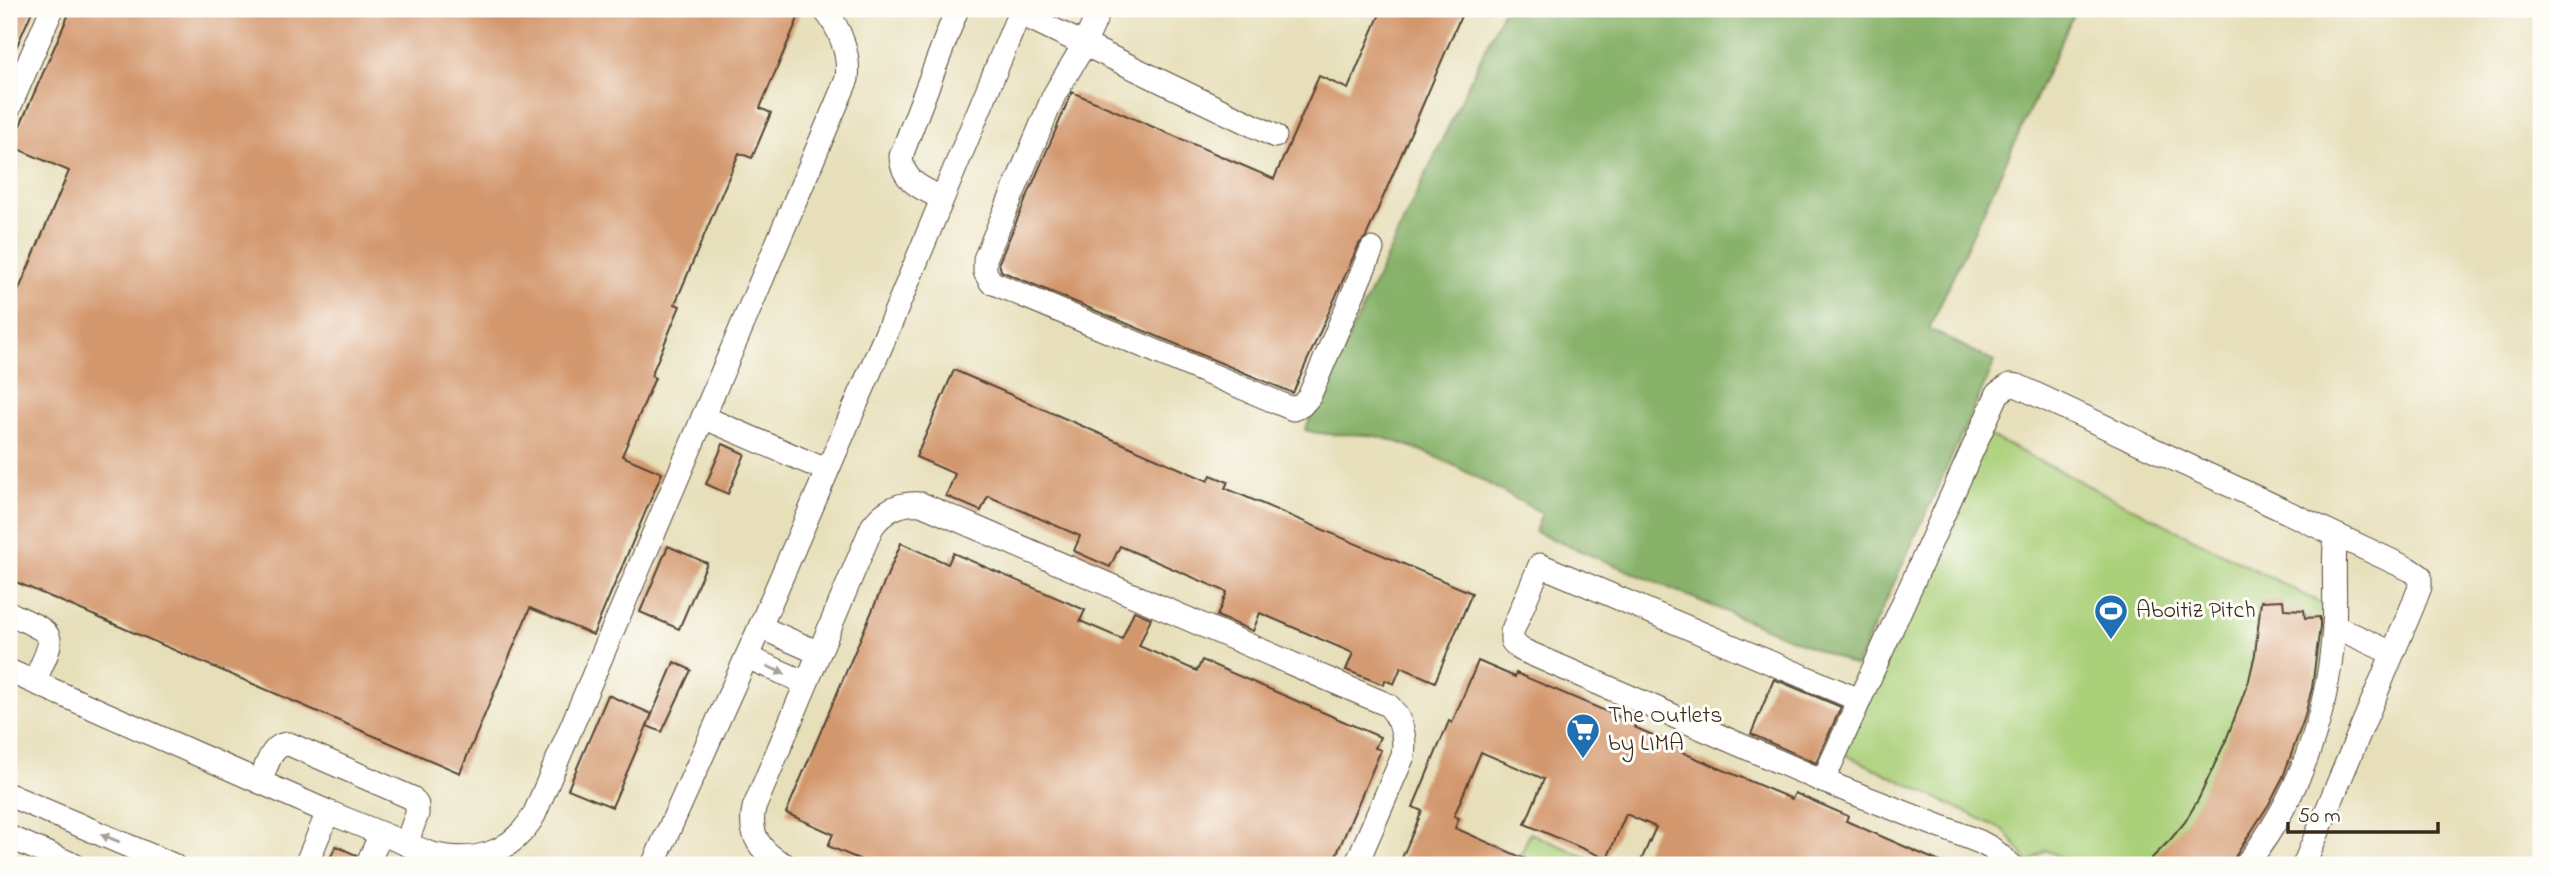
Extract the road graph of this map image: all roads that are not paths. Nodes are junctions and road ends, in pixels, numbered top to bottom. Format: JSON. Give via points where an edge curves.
{"nodes":[{"id":1,"x":52,"y":9,"type":"edge"},
{"id":2,"x":824,"y":9,"type":"edge"},
{"id":3,"x":957,"y":9,"type":"edge"},
{"id":4,"x":1100,"y":9,"type":"edge"},
{"id":5,"x":1020,"y":11,"type":"edge"},
{"id":6,"x":838,"y":18,"type":"edge"},
{"id":7,"x":1084,"y":45,"type":"junction"},
{"id":8,"x":9,"y":108,"type":"edge"},
{"id":9,"x":1275,"y":136,"type":"dead end"},
{"id":10,"x":942,"y":198,"type":"junction"},
{"id":11,"x":1372,"y":249,"type":"dead end"},
{"id":12,"x":703,"y":416,"type":"junction"},
{"id":13,"x":826,"y":470,"type":"junction"},
{"id":14,"x":2338,"y":537,"type":"junction"},
{"id":15,"x":9,"y":613,"type":"edge"},
{"id":16,"x":760,"y":626,"type":"junction"},
{"id":17,"x":2334,"y":626,"type":"junction"},
{"id":18,"x":819,"y":653,"type":"junction"},
{"id":19,"x":2392,"y":653,"type":"junction"},
{"id":20,"x":747,"y":657,"type":"junction"},
{"id":21,"x":9,"y":671,"type":"edge"},
{"id":22,"x":34,"y":682,"type":"junction"},
{"id":23,"x":806,"y":683,"type":"junction"},
{"id":24,"x":1859,"y":700,"type":"junction"},
{"id":25,"x":1823,"y":781,"type":"junction"},
{"id":26,"x":260,"y":782,"type":"junction"},
{"id":27,"x":9,"y":794,"type":"edge"},
{"id":28,"x":328,"y":812,"type":"junction"},
{"id":29,"x":380,"y":834,"type":"junction"},
{"id":30,"x":9,"y":837,"type":"edge"},
{"id":31,"x":406,"y":844,"type":"junction"},
{"id":32,"x":74,"y":865,"type":"edge"},
{"id":33,"x":173,"y":865,"type":"edge"},
{"id":34,"x":306,"y":865,"type":"edge"},
{"id":35,"x":368,"y":865,"type":"edge"},
{"id":36,"x":653,"y":865,"type":"edge"},
{"id":37,"x":783,"y":865,"type":"edge"},
{"id":38,"x":1356,"y":865,"type":"edge"},
{"id":39,"x":2011,"y":865,"type":"edge"},
{"id":40,"x":2246,"y":865,"type":"edge"},
{"id":41,"x":2304,"y":865,"type":"edge"}],
"edges":[{"from":1,"to":8,"type":"street"},
{"from":2,"to":6,"type":"street"},
{"from":3,"to":10,"type":"street","via":[[901,156],[910,180]]},
{"from":4,"to":7,"type":"street"},
{"from":5,"to":7,"type":"street"},
{"from":5,"to":10,"type":"street"},
{"from":6,"to":12,"type":"street","via":[[847,79]]},
{"from":7,"to":9,"type":"street"},
{"from":7,"to":11,"type":"street","via":[[1054,95],[985,259],[987,277],[997,286],[1293,409],[1309,397]]},
{"from":10,"to":13,"type":"street"},
{"from":12,"to":13,"type":"street"},
{"from":12,"to":31,"type":"street","via":[[527,826],[511,843],[474,858],[444,857]]},
{"from":13,"to":16,"type":"street"},
{"from":14,"to":17,"type":"street"},
{"from":14,"to":19,"type":"street","via":[[2420,576],[2420,587]]},
{"from":14,"to":24,"type":"street","via":[[2010,385],[1998,393]]},
{"from":15,"to":22,"type":"street","via":[[45,630],[51,639]]},
{"from":16,"to":18,"type":"street"},
{"from":16,"to":20,"type":"street"},
{"from":17,"to":19,"type":"street"},
{"from":17,"to":40,"type":"street","via":[[2323,704],[2306,758],[2281,815]]},
{"from":18,"to":23,"type":"street"},
{"from":18,"to":38,"type":"street","via":[[872,527],[897,506],[921,504],[1388,705],[1404,736],[1403,755]]},
{"from":19,"to":41,"type":"street"},
{"from":20,"to":23,"type":"street","one_way":true},
{"from":20,"to":36,"type":"street"},
{"from":21,"to":22,"type":"street"},
{"from":22,"to":26,"type":"street"},
{"from":23,"to":37,"type":"street","via":[[752,819],[758,844]]},
{"from":24,"to":25,"type":"street"},
{"from":24,"to":25,"type":"street","via":[[1541,565],[1512,632],[1512,641],[1520,649]]},
{"from":25,"to":39,"type":"street","via":[[1980,842]]},
{"from":26,"to":28,"type":"street"},
{"from":26,"to":31,"type":"street","via":[[277,748],[289,744],[412,798],[418,805],[417,814]]},
{"from":33,"to":27,"type":"street","one_way":true},
{"from":28,"to":29,"type":"street"},
{"from":28,"to":34,"type":"street"},
{"from":29,"to":31,"type":"street"},
{"from":29,"to":35,"type":"street"},
{"from":30,"to":32,"type":"street"}]}
